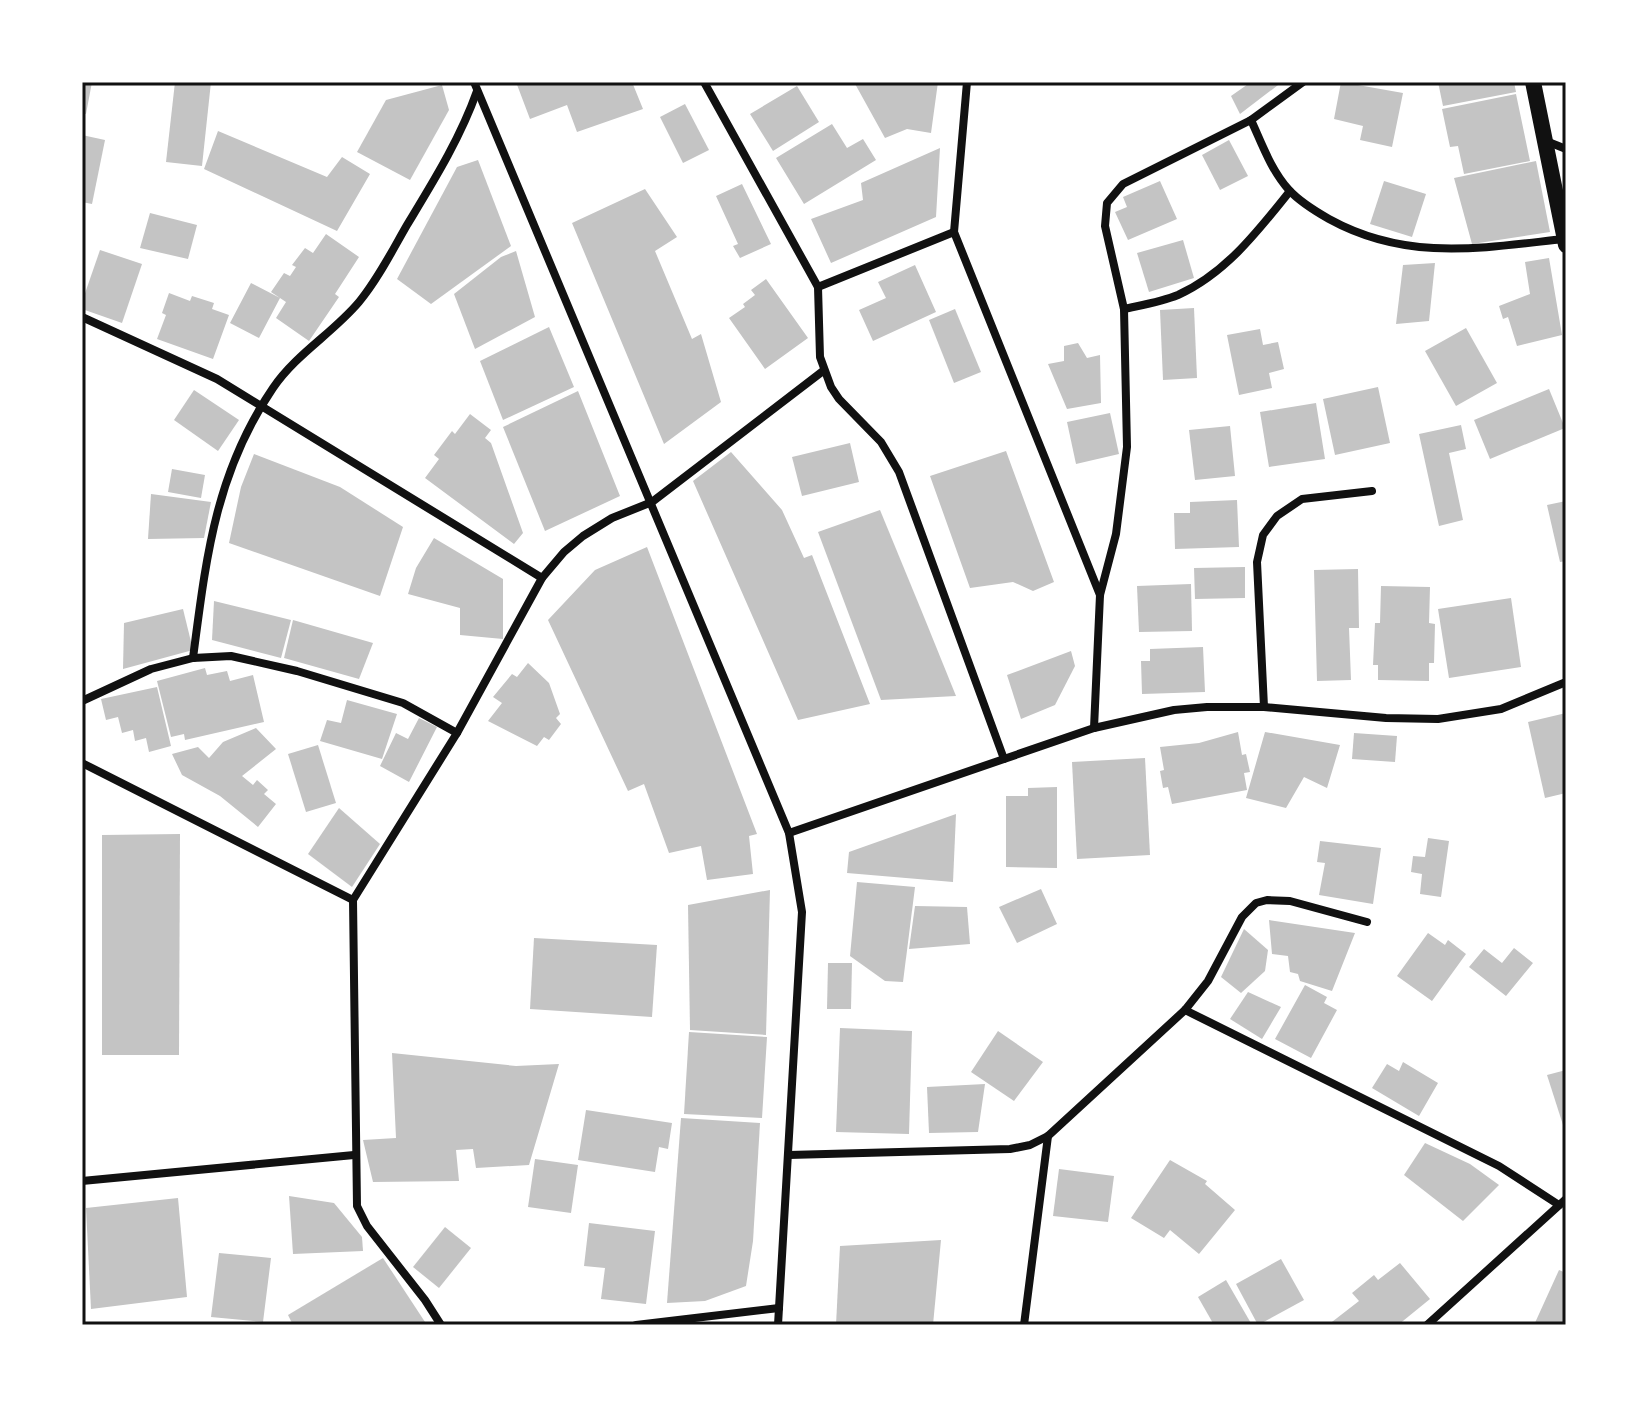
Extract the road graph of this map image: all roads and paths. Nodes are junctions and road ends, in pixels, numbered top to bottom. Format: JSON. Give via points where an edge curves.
{"nodes":[{"id":1,"x":704,"y":82,"type":"edge"},
{"id":2,"x":967,"y":82,"type":"edge"},
{"id":3,"x":1303,"y":82,"type":"edge"},
{"id":4,"x":1533,"y":82,"type":"edge"},
{"id":5,"x":476,"y":87,"type":"edge"},
{"id":6,"x":1251,"y":120,"type":"junction"},
{"id":7,"x":1546,"y":141,"type":"junction"},
{"id":8,"x":1566,"y":149,"type":"edge"},
{"id":9,"x":1290,"y":191,"type":"junction"},
{"id":10,"x":954,"y":232,"type":"junction"},
{"id":11,"x":1566,"y":242,"type":"edge"},
{"id":12,"x":818,"y":287,"type":"junction"},
{"id":13,"x":1124,"y":309,"type":"junction"},
{"id":14,"x":82,"y":317,"type":"edge"},
{"id":15,"x":823,"y":371,"type":"junction"},
{"id":16,"x":262,"y":406,"type":"junction"},
{"id":17,"x":1372,"y":491,"type":"dead end"},
{"id":18,"x":652,"y":502,"type":"junction"},
{"id":19,"x":542,"y":578,"type":"junction"},
{"id":20,"x":1100,"y":595,"type":"junction"},
{"id":21,"x":193,"y":658,"type":"junction"},
{"id":22,"x":1566,"y":682,"type":"edge"},
{"id":23,"x":82,"y":701,"type":"edge"},
{"id":24,"x":1264,"y":707,"type":"junction"},
{"id":25,"x":1094,"y":728,"type":"junction"},
{"id":26,"x":457,"y":733,"type":"junction"},
{"id":27,"x":1004,"y":759,"type":"junction"},
{"id":28,"x":82,"y":763,"type":"edge"},
{"id":29,"x":789,"y":833,"type":"junction"},
{"id":30,"x":353,"y":900,"type":"junction"},
{"id":31,"x":1367,"y":922,"type":"dead end"},
{"id":32,"x":1185,"y":1010,"type":"junction"},
{"id":33,"x":1048,"y":1136,"type":"junction"},
{"id":34,"x":354,"y":1155,"type":"junction"},
{"id":35,"x":789,"y":1155,"type":"junction"},
{"id":36,"x":82,"y":1181,"type":"edge"},
{"id":37,"x":1562,"y":1202,"type":"edge"},
{"id":38,"x":779,"y":1308,"type":"junction"},
{"id":39,"x":441,"y":1325,"type":"edge"},
{"id":40,"x":636,"y":1325,"type":"edge"},
{"id":41,"x":778,"y":1325,"type":"edge"},
{"id":42,"x":1024,"y":1325,"type":"edge"},
{"id":43,"x":1427,"y":1325,"type":"edge"}],
"edges":[{"from":1,"to":12,"type":"street"},
{"from":2,"to":10,"type":"street"},
{"from":3,"to":6,"type":"street"},
{"from":4,"to":7,"type":"main road"},
{"from":5,"to":16,"type":"street","via":[[454,146],[372,285],[273,386]]},
{"from":5,"to":18,"type":"street"},
{"from":6,"to":9,"type":"street"},
{"from":6,"to":13,"type":"street","via":[[1123,184],[1111,195],[1105,226]]},
{"from":7,"to":8,"type":"street"},
{"from":7,"to":11,"type":"main road"},
{"from":9,"to":11,"type":"street","via":[[1343,226],[1400,246],[1467,249]]},
{"from":9,"to":13,"type":"street","via":[[1244,247],[1211,275],[1176,296]]},
{"from":10,"to":12,"type":"street"},
{"from":10,"to":20,"type":"street"},
{"from":12,"to":15,"type":"street"},
{"from":13,"to":20,"type":"street","via":[[1125,473]]},
{"from":14,"to":16,"type":"street","via":[[168,355]]},
{"from":15,"to":18,"type":"street"},
{"from":15,"to":27,"type":"street","via":[[839,399],[881,442],[899,472]]},
{"from":16,"to":19,"type":"street"},
{"from":16,"to":21,"type":"street","via":[[218,503]]},
{"from":17,"to":24,"type":"street","via":[[1302,499],[1277,516],[1263,535],[1257,562]]},
{"from":18,"to":19,"type":"street","via":[[583,536]]},
{"from":18,"to":29,"type":"street"},
{"from":19,"to":26,"type":"street"},
{"from":20,"to":25,"type":"street"},
{"from":21,"to":23,"type":"street","via":[[151,669]]},
{"from":21,"to":26,"type":"street","via":[[231,656],[297,671],[403,703]]},
{"from":22,"to":24,"type":"street","via":[[1501,709],[1459,717],[1412,719]]},
{"from":24,"to":25,"type":"street","via":[[1174,710]]},
{"from":25,"to":27,"type":"street"},
{"from":26,"to":30,"type":"street"},
{"from":27,"to":29,"type":"street"},
{"from":28,"to":30,"type":"street"},
{"from":29,"to":35,"type":"street","via":[[802,912]]},
{"from":30,"to":34,"type":"street"},
{"from":31,"to":32,"type":"street","via":[[1290,901],[1256,903]]},
{"from":32,"to":33,"type":"street"},
{"from":32,"to":37,"type":"street"},
{"from":33,"to":35,"type":"street","via":[[1010,1149]]},
{"from":33,"to":42,"type":"street"},
{"from":34,"to":36,"type":"street"},
{"from":34,"to":39,"type":"street","via":[[360,1215]]},
{"from":35,"to":38,"type":"street"},
{"from":37,"to":43,"type":"street"},
{"from":38,"to":40,"type":"street"},
{"from":38,"to":41,"type":"street"}]}
